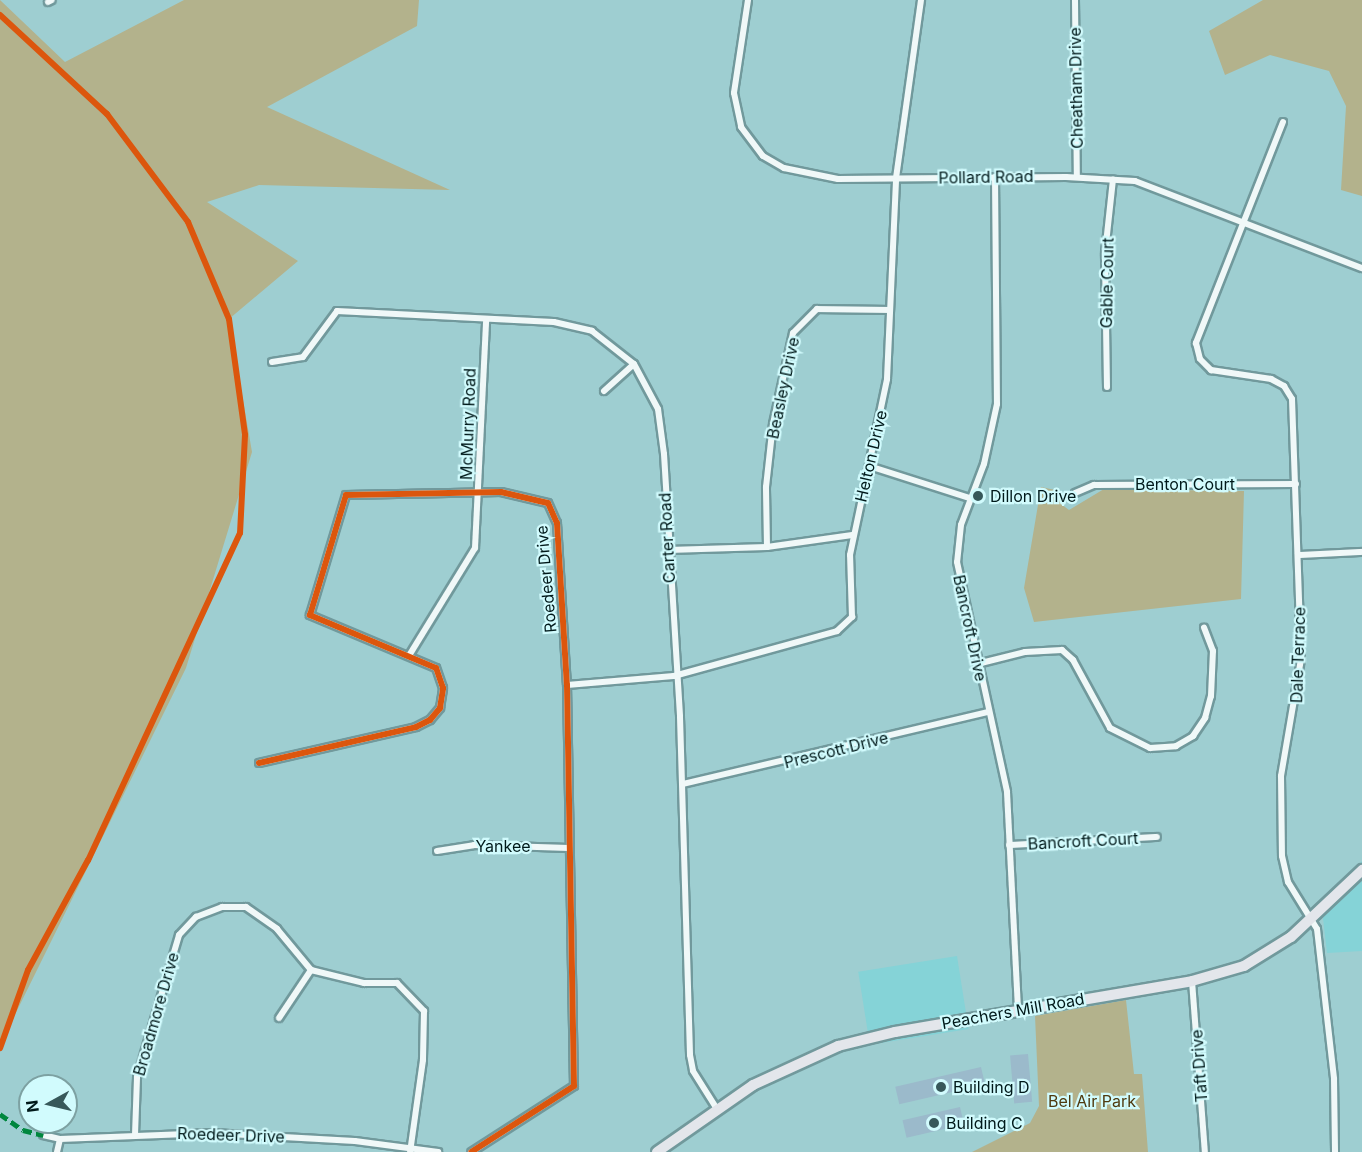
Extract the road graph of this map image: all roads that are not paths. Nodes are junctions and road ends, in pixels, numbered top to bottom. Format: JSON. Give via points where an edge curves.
{"nodes":[{"id":1,"x":748,"y":0,"type":"edge"},
{"id":2,"x":921,"y":0,"type":"edge"},
{"id":3,"x":1075,"y":0,"type":"edge"},
{"id":4,"x":1283,"y":122,"type":"dead end"},
{"id":5,"x":995,"y":177,"type":"junction"},
{"id":6,"x":1077,"y":177,"type":"junction"},
{"id":7,"x":896,"y":178,"type":"junction"},
{"id":8,"x":1113,"y":179,"type":"junction"},
{"id":9,"x":1241,"y":222,"type":"junction"},
{"id":10,"x":1362,"y":268,"type":"edge"},
{"id":11,"x":888,"y":310,"type":"junction"},
{"id":12,"x":486,"y":320,"type":"junction"},
{"id":13,"x":272,"y":362,"type":"dead end"},
{"id":14,"x":634,"y":364,"type":"junction"},
{"id":15,"x":1107,"y":387,"type":"dead end"},
{"id":16,"x":604,"y":391,"type":"dead end"},
{"id":17,"x":869,"y":466,"type":"junction"},
{"id":18,"x":1296,"y":483,"type":"junction"},
{"id":19,"x":480,"y":493,"type":"junction"},
{"id":20,"x":1075,"y":493,"type":"dead end"},
{"id":21,"x":969,"y":498,"type":"junction"},
{"id":22,"x":852,"y":536,"type":"junction"},
{"id":23,"x":767,"y":548,"type":"junction"},
{"id":24,"x":668,"y":550,"type":"junction"},
{"id":25,"x":1362,"y":552,"type":"edge"},
{"id":26,"x":1298,"y":555,"type":"junction"},
{"id":27,"x":1204,"y":628,"type":"dead end"},
{"id":28,"x":410,"y":654,"type":"junction"},
{"id":29,"x":977,"y":664,"type":"junction"},
{"id":30,"x":674,"y":676,"type":"junction"},
{"id":31,"x":567,"y":685,"type":"junction"},
{"id":32,"x":988,"y":712,"type":"junction"},
{"id":33,"x":259,"y":763,"type":"dead end"},
{"id":34,"x":683,"y":784,"type":"junction"},
{"id":35,"x":1157,"y":837,"type":"dead end"},
{"id":36,"x":1009,"y":845,"type":"junction"},
{"id":37,"x":569,"y":848,"type":"junction"},
{"id":38,"x":437,"y":851,"type":"dead end"},
{"id":39,"x":1362,"y":870,"type":"edge"},
{"id":40,"x":1313,"y":917,"type":"junction"},
{"id":41,"x":311,"y":970,"type":"junction"},
{"id":42,"x":1192,"y":981,"type":"junction"},
{"id":43,"x":1018,"y":1010,"type":"junction"},
{"id":44,"x":279,"y":1018,"type":"dead end"},
{"id":45,"x":717,"y":1109,"type":"junction"},
{"id":46,"x":43,"y":1135,"type":"dead end"},
{"id":47,"x":135,"y":1135,"type":"junction"},
{"id":48,"x":60,"y":1139,"type":"junction"},
{"id":49,"x":410,"y":1150,"type":"edge"},
{"id":50,"x":57,"y":1152,"type":"edge"},
{"id":51,"x":438,"y":1152,"type":"edge"},
{"id":52,"x":471,"y":1152,"type":"edge"},
{"id":53,"x":657,"y":1152,"type":"edge"},
{"id":54,"x":1205,"y":1152,"type":"edge"},
{"id":55,"x":1335,"y":1152,"type":"edge"}],
"edges":[{"from":1,"to":7,"type":"street","name":"Pollard Road","via":[[734,93],[741,126],[763,156],[807,175]]},
{"from":2,"to":7,"type":"street","name":"Helton Drive"},
{"from":3,"to":6,"type":"street","name":"Cheatham Drive"},
{"from":4,"to":9,"type":"street","name":"Dale Terrace"},
{"from":5,"to":6,"type":"street","name":"Pollard Road"},
{"from":5,"to":7,"type":"street","name":"Pollard Road"},
{"from":5,"to":21,"type":"street","name":"Bancroft Drive","via":[[997,404],[986,457]]},
{"from":6,"to":8,"type":"street","name":"Pollard Road"},
{"from":7,"to":11,"type":"street","name":"Helton Drive"},
{"from":8,"to":9,"type":"street","name":"Pollard Road","via":[[1158,188]]},
{"from":8,"to":15,"type":"street","name":"Gable Court","via":[[1105,253]]},
{"from":9,"to":10,"type":"street","name":"Pollard Road"},
{"from":9,"to":18,"type":"street","name":"Dale Terrace","via":[[1199,329],[1197,350],[1212,370],[1271,379],[1287,390],[1294,411]]},
{"from":11,"to":17,"type":"street","name":"Helton Drive","via":[[887,379]]},
{"from":11,"to":23,"type":"street","name":"Beasley Drive","via":[[817,309],[793,333],[771,445]]},
{"from":12,"to":13,"type":"street","name":"Carter Road","via":[[337,311],[303,357]]},
{"from":12,"to":14,"type":"street","name":"Carter Road","via":[[554,322],[592,331]]},
{"from":12,"to":19,"type":"street","name":"McMurry Road"},
{"from":14,"to":16,"type":"street"},
{"from":14,"to":24,"type":"street","name":"Carter Road","via":[[658,409]]},
{"from":17,"to":21,"type":"street"},
{"from":17,"to":22,"type":"street","name":"Helton Drive"},
{"from":18,"to":20,"type":"street","name":"Benton Court","via":[[1094,485]]},
{"from":18,"to":26,"type":"street","name":"Dale Terrace"},
{"from":19,"to":28,"type":"street","name":"McMurry Road","via":[[475,548]]},
{"from":19,"to":28,"type":"street","name":"Roedeer Drive","via":[[346,495],[310,615]]},
{"from":19,"to":31,"type":"street","name":"Roedeer Drive","via":[[501,492],[548,503],[557,523]]},
{"from":21,"to":29,"type":"street","name":"Bancroft Drive","via":[[959,535],[957,573]]},
{"from":22,"to":23,"type":"street"},
{"from":22,"to":30,"type":"street","name":"Helton Drive","via":[[852,617],[837,631]]},
{"from":23,"to":24,"type":"street"},
{"from":24,"to":30,"type":"street","name":"Carter Road"},
{"from":25,"to":26,"type":"street"},
{"from":26,"to":40,"type":"street","name":"Dale Terrace","via":[[1301,660],[1281,782],[1282,856],[1288,882]]},
{"from":27,"to":29,"type":"street","via":[[1213,651],[1211,696],[1205,718],[1193,736],[1176,746],[1150,748],[1110,729],[1073,660],[1062,650],[1025,652]]},
{"from":28,"to":33,"type":"street","name":"Roedeer Drive","via":[[436,668],[443,688],[440,708],[430,720]]},
{"from":29,"to":32,"type":"street","name":"Bancroft Drive"},
{"from":30,"to":31,"type":"street","name":"Helton Drive"},
{"from":30,"to":34,"type":"street","name":"Carter Road"},
{"from":31,"to":37,"type":"street","name":"Roedeer Drive"},
{"from":32,"to":34,"type":"street","name":"Prescott Drive"},
{"from":32,"to":36,"type":"street","name":"Bancroft Drive","via":[[1005,780]]},
{"from":34,"to":45,"type":"street","name":"Carter Road","via":[[690,1055],[693,1071]]},
{"from":35,"to":36,"type":"street","name":"Bancroft Court"},
{"from":36,"to":43,"type":"street","name":"Bancroft Drive"},
{"from":37,"to":38,"type":"street","name":"Yankee","via":[[474,845]]},
{"from":37,"to":52,"type":"street","name":"Roedeer Drive","via":[[574,1086]]},
{"from":39,"to":40,"type":"main road","name":"Peachers Mill Road"},
{"from":40,"to":42,"type":"main road","name":"Peachers Mill Road","via":[[1262,956]]},
{"from":40,"to":55,"type":"street","name":"Dale Terrace","via":[[1334,1079]]},
{"from":41,"to":44,"type":"street"},
{"from":41,"to":47,"type":"street","name":"Broadmore Drive","via":[[277,929],[246,907],[222,907],[196,918],[179,935],[152,1022],[133,1105]]},
{"from":41,"to":49,"type":"street","via":[[364,983],[397,983],[423,1011],[423,1060]]},
{"from":42,"to":43,"type":"main road","name":"Peachers Mill Road"},
{"from":42,"to":54,"type":"street","name":"Taft Drive"},
{"from":43,"to":45,"type":"main road","name":"Peachers Mill Road","via":[[838,1046],[789,1065]]},
{"from":45,"to":53,"type":"main road","name":"Peachers Mill Road"},
{"from":46,"to":48,"type":"street","name":"Roedeer Drive"},
{"from":47,"to":48,"type":"street","name":"Roedeer Drive"},
{"from":47,"to":49,"type":"street","name":"Roedeer Drive","via":[[212,1132]]},
{"from":48,"to":50,"type":"street"},
{"from":49,"to":51,"type":"street","name":"Roedeer Drive"}]}
